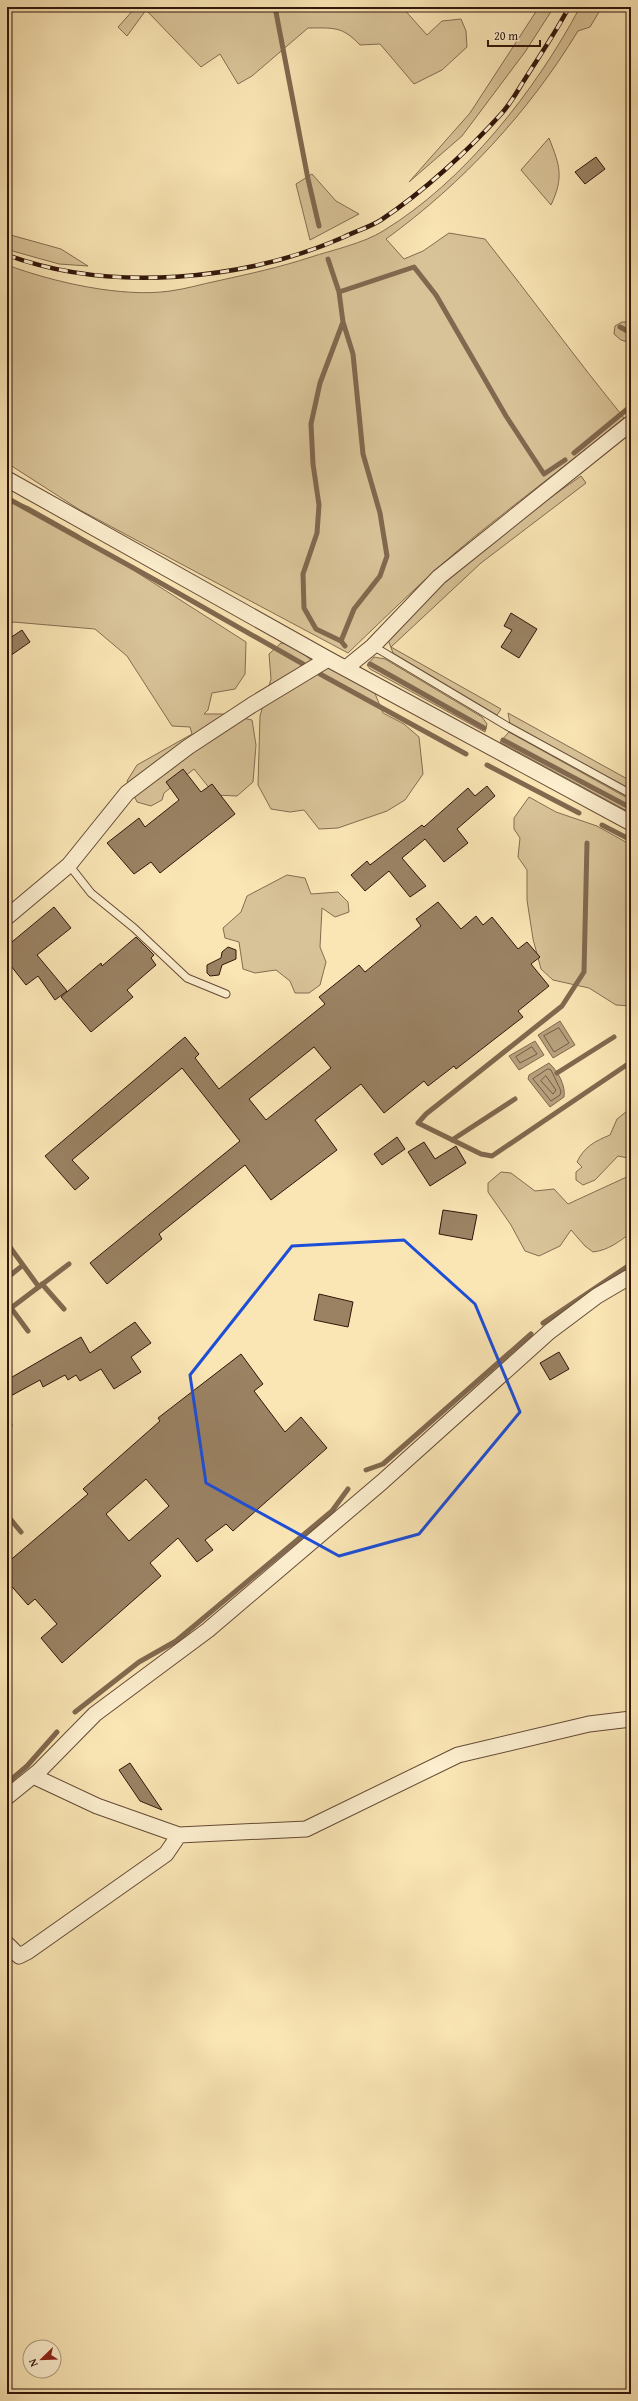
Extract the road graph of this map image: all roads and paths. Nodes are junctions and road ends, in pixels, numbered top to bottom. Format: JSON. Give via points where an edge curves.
{"nodes":[{"id":1,"x":631,"y":423,"type":"edge"},
{"id":2,"x":7,"y":479,"type":"edge"},
{"id":3,"x":373,"y":646,"type":"junction"},
{"id":4,"x":328,"y":659,"type":"junction"},
{"id":5,"x":346,"y":668,"type":"junction"},
{"id":6,"x":631,"y":794,"type":"edge"},
{"id":7,"x":631,"y":823,"type":"edge"},
{"id":8,"x":69,"y":865,"type":"junction"},
{"id":9,"x":7,"y":917,"type":"edge"},
{"id":10,"x":226,"y":994,"type":"dead end"},
{"id":11,"x":631,"y":1276,"type":"edge"},
{"id":12,"x":631,"y":1719,"type":"edge"},
{"id":13,"x":33,"y":1776,"type":"junction"},
{"id":14,"x":7,"y":1797,"type":"edge"},
{"id":15,"x":179,"y":1835,"type":"junction"},
{"id":16,"x":7,"y":1944,"type":"edge"}],
"edges":[{"from":1,"to":3,"type":"street","via":[[439,577]]},
{"from":2,"to":4,"type":"street"},
{"from":3,"to":5,"type":"street"},
{"from":3,"to":6,"type":"lane","via":[[507,726]]},
{"from":4,"to":5,"type":"street"},
{"from":4,"to":8,"type":"street","via":[[194,743],[127,793]]},
{"from":5,"to":7,"type":"street"},
{"from":8,"to":9,"type":"street"},
{"from":8,"to":10,"type":"lane","via":[[91,893],[134,928],[187,978]]},
{"from":11,"to":13,"type":"street","via":[[598,1296],[549,1332],[382,1482],[220,1620],[95,1714]]},
{"from":12,"to":15,"type":"street","via":[[589,1724],[458,1755],[306,1829]]},
{"from":13,"to":14,"type":"street"},
{"from":13,"to":15,"type":"street","via":[[97,1806]]},
{"from":15,"to":16,"type":"street","via":[[166,1854],[27,1952],[19,1956]]}]}
